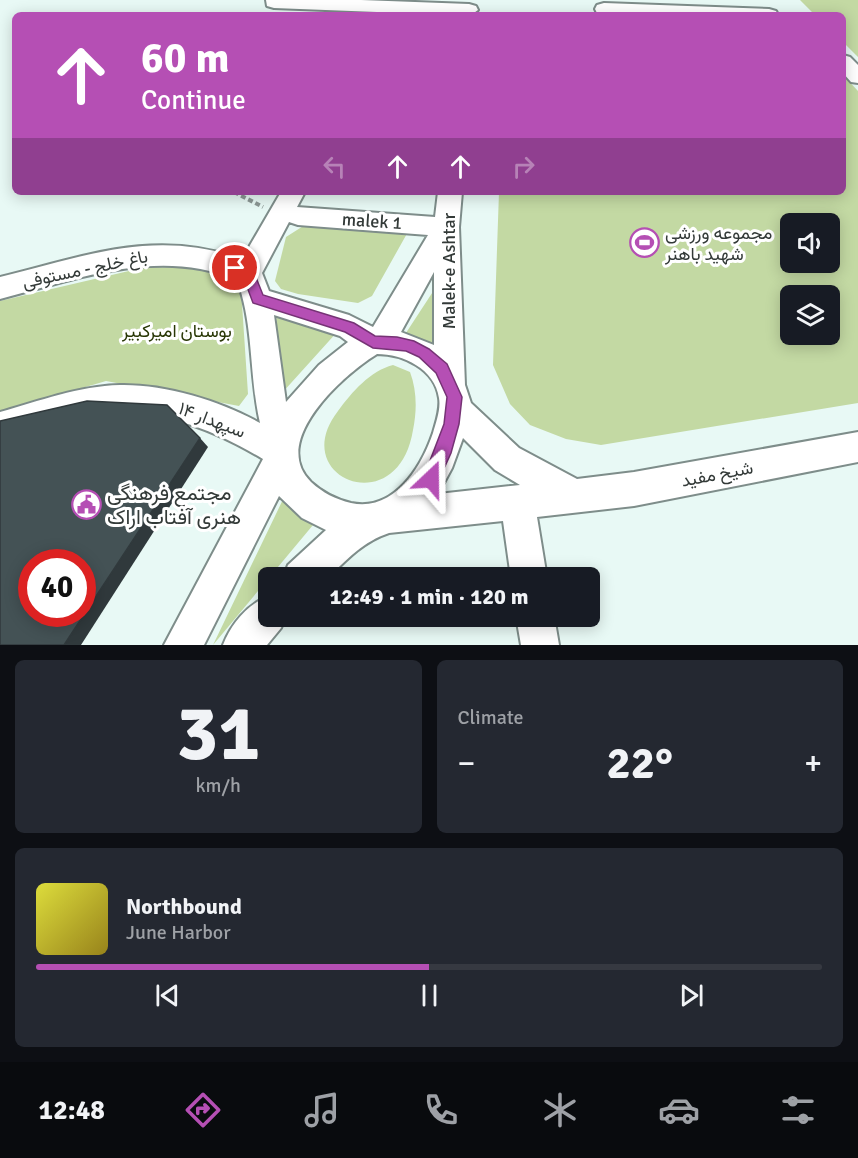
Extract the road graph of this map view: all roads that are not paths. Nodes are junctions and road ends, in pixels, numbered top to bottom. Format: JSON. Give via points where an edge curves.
{"nodes":[{"id":1,"x":351,"y":2,"type":"edge"},
{"id":2,"x":272,"y":6,"type":"edge"},
{"id":3,"x":469,"y":8,"type":"edge"},
{"id":4,"x":604,"y":8,"type":"edge"},
{"id":5,"x":373,"y":10,"type":"edge"},
{"id":6,"x":690,"y":12,"type":"edge"},
{"id":7,"x":450,"y":195,"type":"edge"},
{"id":8,"x":290,"y":208,"type":"edge"},
{"id":9,"x":446,"y":227,"type":"junction"},
{"id":10,"x":253,"y":286,"type":"junction"},
{"id":11,"x":0,"y":288,"type":"edge"},
{"id":12,"x":376,"y":342,"type":"junction"},
{"id":13,"x":452,"y":397,"type":"junction"},
{"id":14,"x":0,"y":427,"type":"edge"},
{"id":15,"x":858,"y":447,"type":"edge"},
{"id":16,"x":281,"y":452,"type":"junction"},
{"id":17,"x":575,"y":495,"type":"junction"},
{"id":18,"x":517,"y":503,"type":"junction"},
{"id":19,"x":376,"y":520,"type":"junction"},
{"id":20,"x":313,"y":567,"type":"edge"},
{"id":21,"x":527,"y":567,"type":"edge"},
{"id":22,"x":258,"y":627,"type":"edge"},
{"id":23,"x":537,"y":627,"type":"edge"},
{"id":24,"x":183,"y":645,"type":"edge"},
{"id":25,"x":242,"y":645,"type":"edge"},
{"id":26,"x":540,"y":645,"type":"edge"}],
"edges":[{"from":1,"to":2,"type":"street"},
{"from":1,"to":5,"type":"street"},
{"from":3,"to":5,"type":"street"},
{"from":4,"to":6,"type":"street"},
{"from":7,"to":9,"type":"street","name":"Malek-e Ashtar"},
{"from":8,"to":9,"type":"street","name":"malek 1"},
{"from":8,"to":10,"type":"street"},
{"from":9,"to":12,"type":"street"},
{"from":9,"to":13,"type":"street","name":"Malek-e Ashtar"},
{"from":10,"to":11,"type":"street","name":"باغ خلج - مستوفی","via":[[222,262],[158,254]]},
{"from":10,"to":12,"type":"street","name":"باغ خلج - مستوفی"},
{"from":10,"to":16,"type":"street"},
{"from":12,"to":13,"type":"street","via":[[409,345],[424,353],[441,368]]},
{"from":12,"to":16,"type":"street","via":[[354,351],[325,377],[298,410]]},
{"from":13,"to":17,"type":"street","via":[[507,459]]},
{"from":13,"to":19,"type":"street","via":[[443,453],[431,479],[411,502]]},
{"from":14,"to":16,"type":"street","name":"سپهدار ۱۴","via":[[81,404],[122,399],[183,406],[241,429]]},
{"from":15,"to":17,"type":"street","name":"شیخ مفید","via":[[634,489]]},
{"from":16,"to":19,"type":"street","via":[[287,478],[299,495],[319,510],[341,518]]},
{"from":16,"to":24,"type":"street"},
{"from":17,"to":18,"type":"street","name":"شیخ مفید"},
{"from":18,"to":19,"type":"street","name":"شیخ مفید"},
{"from":18,"to":21,"type":"street"},
{"from":19,"to":20,"type":"street","via":[[338,543]]},
{"from":22,"to":25,"type":"street"},
{"from":23,"to":26,"type":"street"}]}
